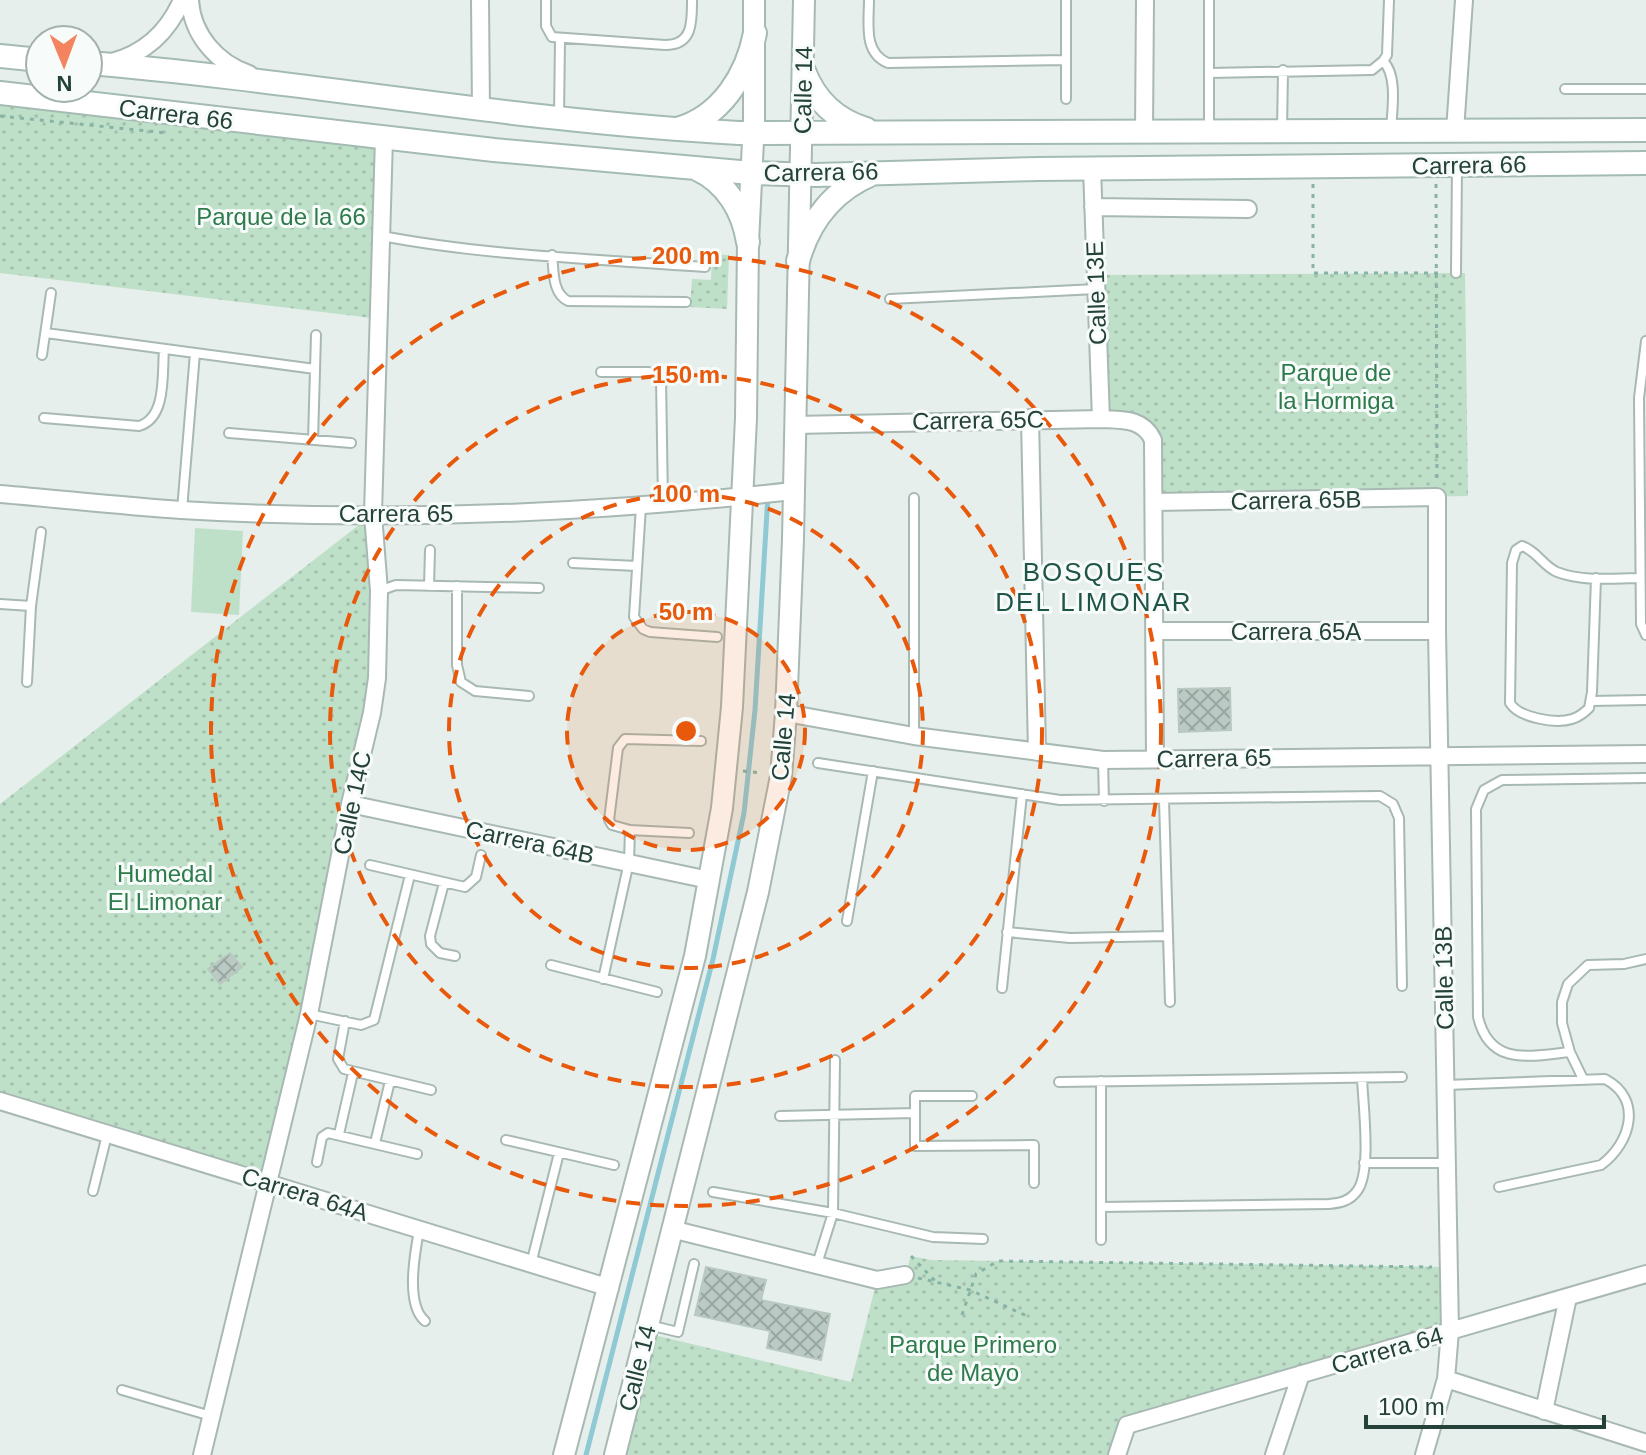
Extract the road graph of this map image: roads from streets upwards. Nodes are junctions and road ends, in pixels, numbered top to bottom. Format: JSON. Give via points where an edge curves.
{"nodes":[{"id":1,"x":182,"y":0,"type":"edge"},
{"id":2,"x":190,"y":0,"type":"edge"},
{"id":3,"x":480,"y":0,"type":"edge"},
{"id":4,"x":754,"y":0,"type":"edge"},
{"id":5,"x":804,"y":0,"type":"edge"},
{"id":6,"x":1145,"y":0,"type":"edge"},
{"id":7,"x":1464,"y":0,"type":"edge"},
{"id":8,"x":755,"y":33,"type":"junction"},
{"id":9,"x":0,"y":56,"type":"edge"},
{"id":10,"x":24,"y":58,"type":"edge"},
{"id":11,"x":104,"y":62,"type":"edge"},
{"id":12,"x":104,"y":65,"type":"edge"},
{"id":13,"x":804,"y":71,"type":"junction"},
{"id":14,"x":266,"y":80,"type":"junction"},
{"id":15,"x":0,"y":93,"type":"edge"},
{"id":16,"x":481,"y":110,"type":"junction"},
{"id":17,"x":672,"y":130,"type":"junction"},
{"id":18,"x":1646,"y":130,"type":"edge"},
{"id":19,"x":1455,"y":131,"type":"junction"},
{"id":20,"x":887,"y":132,"type":"junction"},
{"id":21,"x":1039,"y":132,"type":"junction"},
{"id":22,"x":1144,"y":132,"type":"junction"},
{"id":23,"x":1282,"y":132,"type":"junction"},
{"id":24,"x":754,"y":133,"type":"junction"},
{"id":25,"x":802,"y":134,"type":"junction"},
{"id":26,"x":384,"y":138,"type":"junction"},
{"id":27,"x":1646,"y":163,"type":"edge"},
{"id":28,"x":1281,"y":167,"type":"junction"},
{"id":29,"x":692,"y":168,"type":"junction"},
{"id":30,"x":1092,"y":168,"type":"junction"},
{"id":31,"x":1039,"y":169,"type":"junction"},
{"id":32,"x":882,"y":171,"type":"junction"},
{"id":33,"x":751,"y":173,"type":"junction"},
{"id":34,"x":800,"y":175,"type":"junction"},
{"id":35,"x":1093,"y":207,"type":"junction"},
{"id":36,"x":1248,"y":209,"type":"dead end"},
{"id":37,"x":748,"y":242,"type":"junction"},
{"id":38,"x":798,"y":261,"type":"junction"},
{"id":39,"x":1030,"y":418,"type":"junction"},
{"id":40,"x":1101,"y":419,"type":"junction"},
{"id":41,"x":794,"y":425,"type":"junction"},
{"id":42,"x":792,"y":491,"type":"junction"},
{"id":43,"x":0,"y":494,"type":"edge"},
{"id":44,"x":740,"y":496,"type":"junction"},
{"id":45,"x":1437,"y":497,"type":"joint"},
{"id":46,"x":1154,"y":502,"type":"junction"},
{"id":47,"x":373,"y":514,"type":"junction"},
{"id":48,"x":1155,"y":631,"type":"junction"},
{"id":49,"x":1437,"y":631,"type":"junction"},
{"id":50,"x":786,"y":713,"type":"junction"},
{"id":51,"x":1037,"y":752,"type":"junction"},
{"id":52,"x":1646,"y":754,"type":"edge"},
{"id":53,"x":1440,"y":756,"type":"junction"},
{"id":54,"x":1155,"y":759,"type":"junction"},
{"id":55,"x":350,"y":804,"type":"junction"},
{"id":56,"x":709,"y":880,"type":"junction"},
{"id":57,"x":0,"y":1101,"type":"edge"},
{"id":58,"x":268,"y":1183,"type":"junction"},
{"id":59,"x":671,"y":1229,"type":"junction"},
{"id":60,"x":1646,"y":1274,"type":"edge"},
{"id":61,"x":905,"y":1275,"type":"road end"},
{"id":62,"x":610,"y":1288,"type":"junction"},
{"id":63,"x":1568,"y":1297,"type":"junction"},
{"id":64,"x":1450,"y":1331,"type":"junction"},
{"id":65,"x":1301,"y":1374,"type":"junction"},
{"id":66,"x":1446,"y":1379,"type":"junction"},
{"id":67,"x":1544,"y":1411,"type":"junction"},
{"id":68,"x":1646,"y":1443,"type":"edge"},
{"id":69,"x":202,"y":1455,"type":"edge"},
{"id":70,"x":564,"y":1455,"type":"edge"},
{"id":71,"x":615,"y":1455,"type":"edge"},
{"id":72,"x":1117,"y":1455,"type":"edge"},
{"id":73,"x":1274,"y":1455,"type":"edge"},
{"id":74,"x":1424,"y":1455,"type":"edge"}],
"edges":[{"from":1,"to":11,"type":"street","via":[[158,39],[132,57]]},
{"from":2,"to":14,"type":"street","via":[[191,17],[208,47],[234,69]]},
{"from":3,"to":16,"type":"street"},
{"from":4,"to":8,"type":"street","name":"Calle 14"},
{"from":5,"to":13,"type":"street","name":"Calle 14"},
{"from":6,"to":22,"type":"street"},
{"from":7,"to":19,"type":"street"},
{"from":8,"to":17,"type":"main road","via":[[746,65],[729,93],[703,116]]},
{"from":8,"to":24,"type":"street","name":"Calle 14"},
{"from":9,"to":10,"type":"main road"},
{"from":12,"to":14,"type":"main road","name":"Carrera 66"},
{"from":13,"to":20,"type":"main road","via":[[836,115],[860,128]]},
{"from":13,"to":25,"type":"street","name":"Calle 14"},
{"from":14,"to":16,"type":"main road","name":"Carrera 66"},
{"from":15,"to":26,"type":"main road","name":"Carrera 66"},
{"from":16,"to":17,"type":"main road","name":"Carrera 66"},
{"from":17,"to":24,"type":"main road","name":"Carrera 66"},
{"from":18,"to":19,"type":"main road","name":"Carrera 66"},
{"from":19,"to":23,"type":"main road","name":"Carrera 66"},
{"from":20,"to":21,"type":"main road","name":"Carrera 66"},
{"from":20,"to":25,"type":"main road","name":"Carrera 66"},
{"from":21,"to":22,"type":"main road","name":"Carrera 66"},
{"from":21,"to":31,"type":"main road","via":[[1029,150]]},
{"from":22,"to":23,"type":"main road","name":"Carrera 66"},
{"from":23,"to":28,"type":"main road"},
{"from":24,"to":25,"type":"main road","name":"Carrera 66"},
{"from":24,"to":33,"type":"street","name":"Calle 14"},
{"from":25,"to":34,"type":"street","name":"Calle 14"},
{"from":26,"to":29,"type":"main road","name":"Carrera 66"},
{"from":26,"to":47,"type":"street","name":"Calle 14C"},
{"from":27,"to":28,"type":"main road","name":"Carrera 66"},
{"from":28,"to":30,"type":"main road","name":"Carrera 66"},
{"from":29,"to":33,"type":"main road","name":"Carrera 66"},
{"from":29,"to":37,"type":"main road","via":[[729,193]]},
{"from":30,"to":31,"type":"main road","name":"Carrera 66"},
{"from":30,"to":35,"type":"street","name":"Calle 13E"},
{"from":31,"to":32,"type":"main road","name":"Carrera 66"},
{"from":32,"to":34,"type":"main road","name":"Carrera 66"},
{"from":32,"to":38,"type":"main road","via":[[831,200],[810,228]]},
{"from":33,"to":34,"type":"main road","name":"Carrera 66"},
{"from":33,"to":37,"type":"street","name":"Calle 14"},
{"from":34,"to":38,"type":"street","name":"Calle 14"},
{"from":35,"to":36,"type":"street"},
{"from":35,"to":40,"type":"street","name":"Calle 13E"},
{"from":37,"to":44,"type":"street","name":"Calle 14"},
{"from":38,"to":41,"type":"street","name":"Calle 14"},
{"from":39,"to":40,"type":"street","name":"Carrera 65C"},
{"from":39,"to":41,"type":"street","name":"Carrera 65C"},
{"from":39,"to":51,"type":"street"},
{"from":40,"to":46,"type":"street","name":"Carrera 65C","via":[[1137,422],[1148,429],[1153,440]]},
{"from":41,"to":42,"type":"street","name":"Calle 14"},
{"from":42,"to":44,"type":"street","name":"Carrera 65"},
{"from":42,"to":50,"type":"street","name":"Calle 14"},
{"from":43,"to":47,"type":"street","name":"Carrera 65","via":[[182,510]]},
{"from":44,"to":47,"type":"street","name":"Carrera 65","via":[[507,512]]},
{"from":44,"to":56,"type":"street","name":"Calle 14","via":[[732,707]]},
{"from":45,"to":46,"type":"street","name":"Carrera 65B"},
{"from":45,"to":49,"type":"street","name":"Calle 13B"},
{"from":46,"to":48,"type":"street"},
{"from":47,"to":55,"type":"street","name":"Calle 14C","via":[[379,591],[377,678]]},
{"from":48,"to":49,"type":"street","name":"Carrera 65A"},
{"from":48,"to":54,"type":"street"},
{"from":49,"to":53,"type":"street","name":"Calle 13B"},
{"from":50,"to":51,"type":"street","name":"Carrera 65"},
{"from":50,"to":59,"type":"street","name":"Calle 14","via":[[781,776],[758,892]]},
{"from":51,"to":54,"type":"street","name":"Carrera 65","via":[[1103,760]]},
{"from":52,"to":53,"type":"street","name":"Carrera 65"},
{"from":53,"to":54,"type":"street","name":"Carrera 65"},
{"from":53,"to":64,"type":"street","name":"Calle 13B"},
{"from":55,"to":56,"type":"street","name":"Carrera 64B"},
{"from":55,"to":58,"type":"street","name":"Calle 14C","via":[[309,1014]]},
{"from":56,"to":62,"type":"street","name":"Calle 14","via":[[695,956]]},
{"from":57,"to":58,"type":"street","name":"Carrera 64A"},
{"from":58,"to":62,"type":"street","name":"Carrera 64A"},
{"from":58,"to":69,"type":"street","name":"Calle 14C"},
{"from":59,"to":61,"type":"street","via":[[877,1280]]},
{"from":59,"to":71,"type":"street","name":"Calle 14"},
{"from":60,"to":63,"type":"street","name":"Carrera 64"},
{"from":62,"to":70,"type":"street","name":"Calle 14"},
{"from":63,"to":64,"type":"street","name":"Carrera 64"},
{"from":63,"to":67,"type":"street"},
{"from":64,"to":65,"type":"street","name":"Carrera 64"},
{"from":64,"to":66,"type":"street","name":"Calle 13B"},
{"from":65,"to":72,"type":"street","name":"Carrera 64","via":[[1127,1425]]},
{"from":65,"to":73,"type":"street"},
{"from":66,"to":67,"type":"street"},
{"from":66,"to":74,"type":"street","name":"Calle 13B"},
{"from":67,"to":68,"type":"street"}]}
